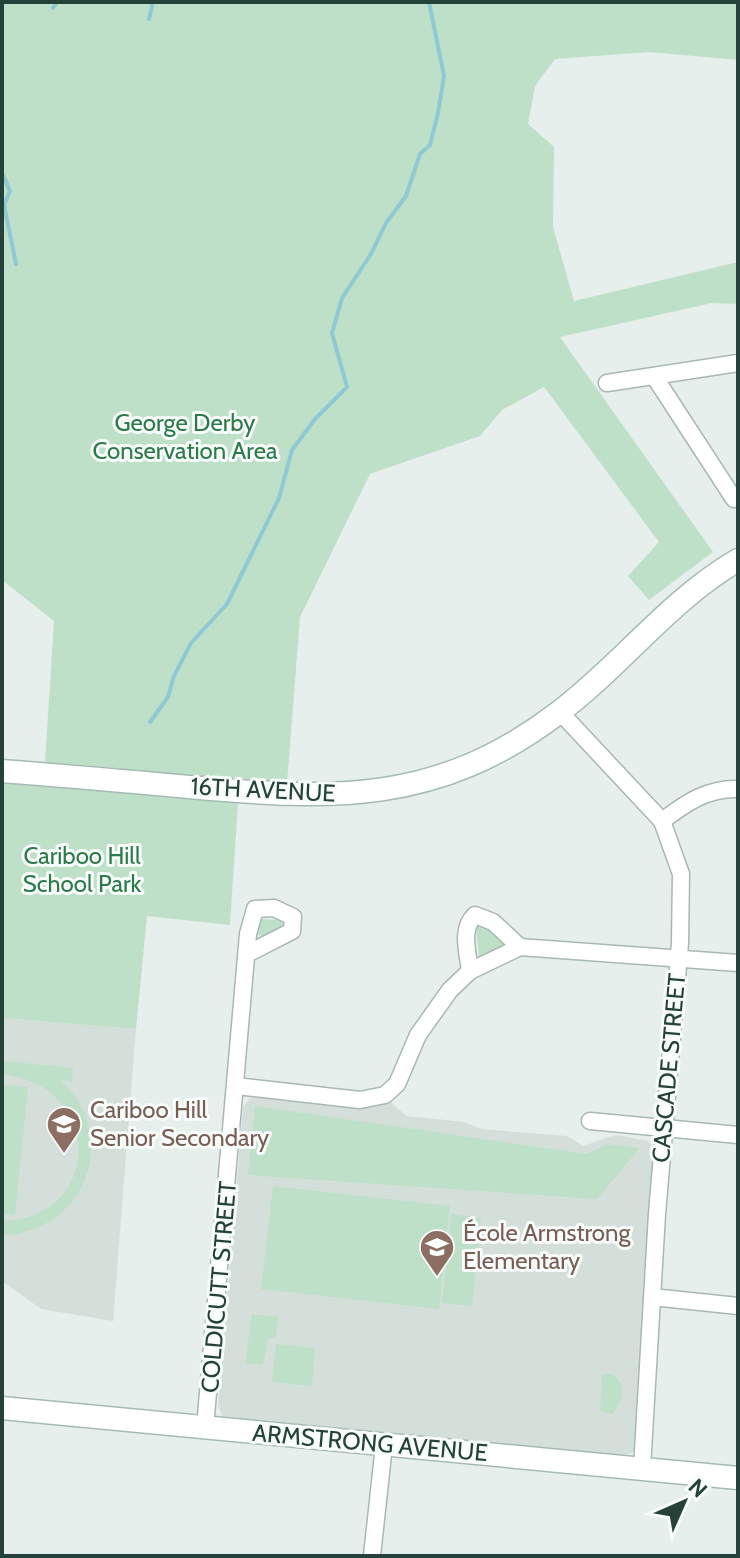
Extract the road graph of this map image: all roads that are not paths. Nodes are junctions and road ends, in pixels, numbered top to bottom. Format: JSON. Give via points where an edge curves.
{"nodes":[{"id":1,"x":738,"y":363,"type":"edge"},
{"id":2,"x":654,"y":376,"type":"junction"},
{"id":3,"x":607,"y":383,"type":"dead end"},
{"id":4,"x":734,"y":499,"type":"dead end"},
{"id":5,"x":738,"y":560,"type":"edge"},
{"id":6,"x":560,"y":712,"type":"junction"},
{"id":7,"x":2,"y":771,"type":"edge"},
{"id":8,"x":738,"y":789,"type":"edge"},
{"id":9,"x":662,"y":821,"type":"junction"},
{"id":10,"x":520,"y":947,"type":"junction"},
{"id":11,"x":247,"y":954,"type":"dead end"},
{"id":12,"x":679,"y":957,"type":"junction"},
{"id":13,"x":738,"y":963,"type":"edge"},
{"id":14,"x":470,"y":971,"type":"junction"},
{"id":15,"x":236,"y":1086,"type":"junction"},
{"id":16,"x":590,"y":1121,"type":"dead end"},
{"id":17,"x":664,"y":1128,"type":"junction"},
{"id":18,"x":738,"y":1135,"type":"edge"},
{"id":19,"x":652,"y":1297,"type":"junction"},
{"id":20,"x":738,"y":1306,"type":"edge"},
{"id":21,"x":2,"y":1408,"type":"edge"},
{"id":22,"x":205,"y":1427,"type":"junction"},
{"id":23,"x":384,"y":1445,"type":"junction"},
{"id":24,"x":642,"y":1468,"type":"junction"},
{"id":25,"x":738,"y":1478,"type":"edge"},
{"id":26,"x":372,"y":1556,"type":"edge"}],
"edges":[{"from":1,"to":2,"type":"street"},
{"from":2,"to":3,"type":"street"},
{"from":2,"to":4,"type":"street"},
{"from":5,"to":6,"type":"street","name":"16TH AVENUE","via":[[669,610]]},
{"from":6,"to":7,"type":"street","name":"16TH AVENUE","via":[[460,768],[351,795],[294,796]]},
{"from":6,"to":9,"type":"street","name":"CASCADE STREET"},
{"from":8,"to":9,"type":"street","via":[[696,797]]},
{"from":9,"to":12,"type":"street","name":"CASCADE STREET","via":[[681,874]]},
{"from":10,"to":12,"type":"street"},
{"from":10,"to":14,"type":"street"},
{"from":10,"to":14,"type":"street","via":[[493,922],[475,915],[466,933]]},
{"from":11,"to":15,"type":"street","name":"COLDICUTT STREET"},
{"from":12,"to":13,"type":"street"},
{"from":12,"to":17,"type":"street","name":"CASCADE STREET"},
{"from":14,"to":15,"type":"street","via":[[434,1010],[400,1078],[385,1095],[360,1100]]},
{"from":15,"to":22,"type":"street","name":"COLDICUTT STREET"},
{"from":16,"to":17,"type":"street"},
{"from":17,"to":18,"type":"street"},
{"from":17,"to":19,"type":"street","name":"CASCADE STREET"},
{"from":19,"to":20,"type":"street"},
{"from":19,"to":24,"type":"street","name":"CASCADE STREET"},
{"from":21,"to":22,"type":"street","name":"ARMSTRONG AVENUE"},
{"from":22,"to":23,"type":"street","name":"ARMSTRONG AVENUE"},
{"from":23,"to":24,"type":"street","name":"ARMSTRONG AVENUE"},
{"from":23,"to":26,"type":"street"},
{"from":24,"to":25,"type":"street","name":"ARMSTRONG AVENUE"}]}
